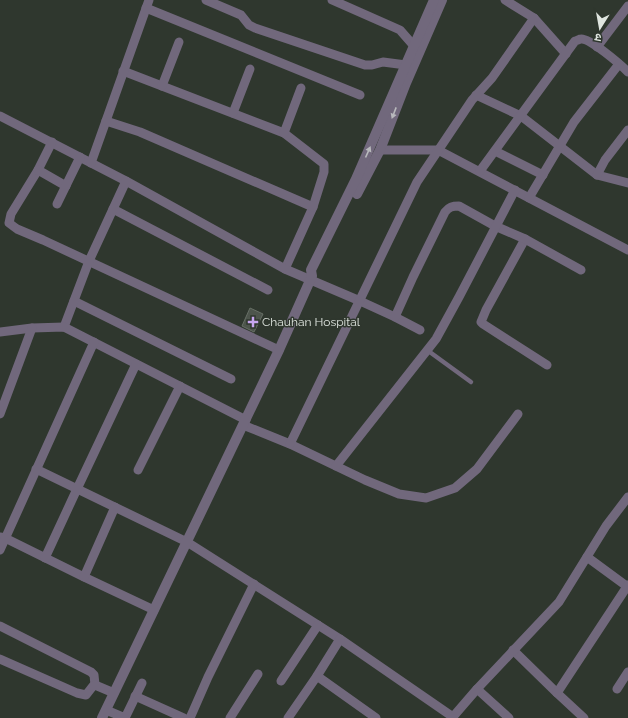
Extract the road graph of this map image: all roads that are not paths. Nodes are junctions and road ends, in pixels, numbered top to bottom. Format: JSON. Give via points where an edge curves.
{"nodes":[{"id":1,"x":206,"y":0,"type":"edge"},
{"id":2,"x":332,"y":0,"type":"edge"},
{"id":3,"x":434,"y":0,"type":"edge"},
{"id":4,"x":442,"y":0,"type":"edge"},
{"id":5,"x":505,"y":0,"type":"edge"},
{"id":6,"x":147,"y":4,"type":"edge"},
{"id":7,"x":628,"y":6,"type":"edge"},
{"id":8,"x":534,"y":18,"type":"junction"},
{"id":9,"x":179,"y":42,"type":"dead end"},
{"id":10,"x":414,"y":46,"type":"junction"},
{"id":11,"x":597,"y":47,"type":"junction"},
{"id":12,"x":566,"y":54,"type":"junction"},
{"id":13,"x":619,"y":64,"type":"junction"},
{"id":14,"x":409,"y":67,"type":"junction"},
{"id":15,"x":250,"y":69,"type":"dead end"},
{"id":16,"x":123,"y":71,"type":"junction"},
{"id":17,"x":628,"y":72,"type":"edge"},
{"id":18,"x":162,"y":86,"type":"junction"},
{"id":19,"x":301,"y":88,"type":"dead end"},
{"id":20,"x":360,"y":95,"type":"dead end"},
{"id":21,"x":476,"y":95,"type":"junction"},
{"id":22,"x":233,"y":113,"type":"junction"},
{"id":23,"x":0,"y":116,"type":"edge"},
{"id":24,"x":521,"y":116,"type":"junction"},
{"id":25,"x":106,"y":121,"type":"junction"},
{"id":26,"x":628,"y":130,"type":"edge"},
{"id":27,"x":284,"y":133,"type":"junction"},
{"id":28,"x":52,"y":142,"type":"junction"},
{"id":29,"x":560,"y":146,"type":"junction"},
{"id":30,"x":380,"y":150,"type":"junction"},
{"id":31,"x":438,"y":150,"type":"junction"},
{"id":32,"x":495,"y":152,"type":"junction"},
{"id":33,"x":80,"y":157,"type":"junction"},
{"id":34,"x":91,"y":163,"type":"junction"},
{"id":35,"x":38,"y":170,"type":"junction"},
{"id":36,"x":480,"y":172,"type":"junction"},
{"id":37,"x":543,"y":175,"type":"junction"},
{"id":38,"x":597,"y":175,"type":"junction"},
{"id":39,"x":126,"y":181,"type":"junction"},
{"id":40,"x":628,"y":183,"type":"edge"},
{"id":41,"x":66,"y":186,"type":"junction"},
{"id":42,"x":515,"y":190,"type":"junction"},
{"id":43,"x":529,"y":198,"type":"junction"},
{"id":44,"x":57,"y":204,"type":"dead end"},
{"id":45,"x":313,"y":207,"type":"junction"},
{"id":46,"x":113,"y":209,"type":"junction"},
{"id":47,"x":495,"y":226,"type":"junction"},
{"id":48,"x":525,"y":239,"type":"junction"},
{"id":49,"x":628,"y":250,"type":"edge"},
{"id":50,"x":89,"y":262,"type":"junction"},
{"id":51,"x":285,"y":269,"type":"junction"},
{"id":52,"x":581,"y":270,"type":"dead end"},
{"id":53,"x":311,"y":278,"type":"junction"},
{"id":54,"x":268,"y":290,"type":"dead end"},
{"id":55,"x":360,"y":301,"type":"junction"},
{"id":56,"x":74,"y":302,"type":"junction"},
{"id":57,"x":395,"y":317,"type":"junction"},
{"id":58,"x":64,"y":327,"type":"junction"},
{"id":59,"x":32,"y":328,"type":"junction"},
{"id":60,"x":420,"y":330,"type":"dead end"},
{"id":61,"x":0,"y":332,"type":"edge"},
{"id":62,"x":94,"y":342,"type":"junction"},
{"id":63,"x":279,"y":350,"type":"junction"},
{"id":64,"x":427,"y":350,"type":"junction"},
{"id":65,"x":136,"y":364,"type":"junction"},
{"id":66,"x":548,"y":366,"type":"dead end"},
{"id":67,"x":231,"y":380,"type":"dead end"},
{"id":68,"x":471,"y":382,"type":"dead end"},
{"id":69,"x":180,"y":386,"type":"junction"},
{"id":70,"x":0,"y":414,"type":"edge"},
{"id":71,"x":518,"y":414,"type":"dead end"},
{"id":72,"x":244,"y":422,"type":"junction"},
{"id":73,"x":290,"y":444,"type":"junction"},
{"id":74,"x":336,"y":466,"type":"junction"},
{"id":75,"x":36,"y":469,"type":"junction"},
{"id":76,"x":138,"y":470,"type":"dead end"},
{"id":77,"x":76,"y":489,"type":"junction"},
{"id":78,"x":626,"y":504,"type":"edge"},
{"id":79,"x":115,"y":508,"type":"junction"},
{"id":80,"x":3,"y":538,"type":"edge"},
{"id":81,"x":187,"y":542,"type":"junction"},
{"id":82,"x":0,"y":550,"type":"edge"},
{"id":83,"x":587,"y":557,"type":"junction"},
{"id":84,"x":46,"y":558,"type":"junction"},
{"id":85,"x":84,"y":577,"type":"junction"},
{"id":86,"x":254,"y":584,"type":"junction"},
{"id":87,"x":628,"y":586,"type":"edge"},
{"id":88,"x":154,"y":610,"type":"junction"},
{"id":89,"x":318,"y":625,"type":"junction"},
{"id":90,"x":0,"y":626,"type":"edge"},
{"id":91,"x":340,"y":640,"type":"junction"},
{"id":92,"x":513,"y":650,"type":"junction"},
{"id":93,"x":0,"y":659,"type":"edge"},
{"id":94,"x":628,"y":672,"type":"edge"},
{"id":95,"x":258,"y":674,"type":"dead end"},
{"id":96,"x":317,"y":676,"type":"junction"},
{"id":97,"x":281,"y":681,"type":"dead end"},
{"id":98,"x":142,"y":683,"type":"dead end"},
{"id":99,"x":95,"y":685,"type":"junction"},
{"id":100,"x":477,"y":689,"type":"junction"},
{"id":101,"x":617,"y":689,"type":"dead end"},
{"id":102,"x":114,"y":693,"type":"junction"},
{"id":103,"x":557,"y":693,"type":"junction"},
{"id":104,"x":135,"y":696,"type":"junction"},
{"id":105,"x":104,"y":714,"type":"edge"},
{"id":106,"x":290,"y":717,"type":"edge"},
{"id":107,"x":452,"y":717,"type":"edge"},
{"id":108,"x":184,"y":718,"type":"edge"},
{"id":109,"x":190,"y":718,"type":"edge"},
{"id":110,"x":230,"y":718,"type":"edge"},
{"id":111,"x":376,"y":718,"type":"edge"},
{"id":112,"x":509,"y":718,"type":"edge"},
{"id":113,"x":584,"y":718,"type":"edge"}],
"edges":[{"from":1,"to":14,"type":"street","via":[[241,15],[255,28],[365,65],[383,62]]},
{"from":2,"to":10,"type":"street","via":[[400,30]]},
{"from":3,"to":10,"type":"street"},
{"from":4,"to":14,"type":"street"},
{"from":5,"to":8,"type":"street"},
{"from":6,"to":16,"type":"street"},
{"from":6,"to":20,"type":"street"},
{"from":7,"to":11,"type":"street"},
{"from":8,"to":12,"type":"street"},
{"from":8,"to":21,"type":"street","via":[[492,78]]},
{"from":9,"to":18,"type":"street"},
{"from":10,"to":14,"type":"street"},
{"from":11,"to":12,"type":"street","via":[[582,39],[575,41]]},
{"from":11,"to":13,"type":"street"},
{"from":12,"to":24,"type":"street"},
{"from":13,"to":17,"type":"street"},
{"from":13,"to":29,"type":"street","via":[[574,122]]},
{"from":14,"to":30,"type":"street","one_way":true},
{"from":53,"to":14,"type":"street","one_way":true,"via":[[311,270]]},
{"from":15,"to":22,"type":"street"},
{"from":16,"to":18,"type":"street"},
{"from":16,"to":25,"type":"street"},
{"from":18,"to":22,"type":"street"},
{"from":19,"to":27,"type":"street"},
{"from":21,"to":24,"type":"street"},
{"from":21,"to":31,"type":"street"},
{"from":22,"to":27,"type":"street"},
{"from":23,"to":28,"type":"street"},
{"from":24,"to":29,"type":"street"},
{"from":24,"to":32,"type":"street"},
{"from":25,"to":34,"type":"street"},
{"from":25,"to":45,"type":"street","via":[[140,132]]},
{"from":26,"to":38,"type":"street"},
{"from":27,"to":45,"type":"street","via":[[324,164]]},
{"from":28,"to":33,"type":"street"},
{"from":28,"to":35,"type":"street"},
{"from":29,"to":37,"type":"street"},
{"from":29,"to":38,"type":"street"},
{"from":30,"to":31,"type":"street"},
{"from":30,"to":53,"type":"street","via":[[317,274]]},
{"from":31,"to":36,"type":"street"},
{"from":31,"to":55,"type":"street","via":[[417,182]]},
{"from":32,"to":36,"type":"street"},
{"from":32,"to":37,"type":"street"},
{"from":33,"to":34,"type":"street"},
{"from":33,"to":41,"type":"street"},
{"from":34,"to":39,"type":"street"},
{"from":35,"to":41,"type":"street"},
{"from":35,"to":50,"type":"street","via":[[9,222],[17,229]]},
{"from":36,"to":42,"type":"street"},
{"from":37,"to":43,"type":"street"},
{"from":38,"to":40,"type":"street"},
{"from":39,"to":46,"type":"street"},
{"from":39,"to":51,"type":"street"},
{"from":41,"to":44,"type":"street"},
{"from":42,"to":43,"type":"street"},
{"from":42,"to":47,"type":"street"},
{"from":43,"to":49,"type":"street"},
{"from":45,"to":51,"type":"street"},
{"from":46,"to":50,"type":"street"},
{"from":46,"to":54,"type":"street"},
{"from":47,"to":48,"type":"street"},
{"from":47,"to":57,"type":"street","via":[[459,206],[449,207]]},
{"from":47,"to":64,"type":"street","via":[[443,327]]},
{"from":48,"to":52,"type":"street"},
{"from":48,"to":66,"type":"street","via":[[481,322]]},
{"from":50,"to":56,"type":"street"},
{"from":50,"to":63,"type":"street"},
{"from":51,"to":53,"type":"street"},
{"from":53,"to":55,"type":"street"},
{"from":53,"to":63,"type":"street"},
{"from":55,"to":57,"type":"street"},
{"from":55,"to":73,"type":"street"},
{"from":56,"to":58,"type":"street"},
{"from":56,"to":67,"type":"street"},
{"from":57,"to":60,"type":"street"},
{"from":58,"to":59,"type":"street"},
{"from":58,"to":62,"type":"street"},
{"from":59,"to":61,"type":"street"},
{"from":59,"to":70,"type":"street"},
{"from":62,"to":65,"type":"street"},
{"from":62,"to":75,"type":"street"},
{"from":63,"to":72,"type":"street"},
{"from":64,"to":68,"type":"lane"},
{"from":64,"to":74,"type":"street"},
{"from":65,"to":69,"type":"street"},
{"from":65,"to":77,"type":"street"},
{"from":69,"to":72,"type":"street"},
{"from":69,"to":76,"type":"street"},
{"from":71,"to":74,"type":"street","via":[[477,469],[455,488],[426,498],[399,494]]},
{"from":72,"to":73,"type":"street"},
{"from":72,"to":81,"type":"street"},
{"from":73,"to":74,"type":"street"},
{"from":75,"to":77,"type":"street"},
{"from":75,"to":80,"type":"street"},
{"from":77,"to":79,"type":"street"},
{"from":77,"to":84,"type":"street"},
{"from":78,"to":83,"type":"street","via":[[606,526]]},
{"from":79,"to":81,"type":"street"},
{"from":79,"to":85,"type":"street"},
{"from":80,"to":82,"type":"street"},
{"from":80,"to":84,"type":"street"},
{"from":81,"to":86,"type":"street"},
{"from":81,"to":88,"type":"street"},
{"from":83,"to":87,"type":"street"},
{"from":83,"to":92,"type":"street","via":[[559,602]]},
{"from":84,"to":85,"type":"street"},
{"from":85,"to":88,"type":"street"},
{"from":86,"to":89,"type":"street"},
{"from":86,"to":109,"type":"street"},
{"from":87,"to":103,"type":"street"},
{"from":88,"to":102,"type":"street"},
{"from":89,"to":91,"type":"street"},
{"from":89,"to":97,"type":"street"},
{"from":90,"to":99,"type":"street","via":[[91,672]]},
{"from":91,"to":96,"type":"street"},
{"from":91,"to":107,"type":"street"},
{"from":92,"to":100,"type":"street"},
{"from":92,"to":103,"type":"street"},
{"from":93,"to":99,"type":"street","via":[[83,695],[88,694]]},
{"from":94,"to":101,"type":"street"},
{"from":95,"to":110,"type":"street"},
{"from":96,"to":106,"type":"street"},
{"from":96,"to":111,"type":"street"},
{"from":98,"to":104,"type":"street"},
{"from":99,"to":102,"type":"street"},
{"from":100,"to":107,"type":"street"},
{"from":100,"to":112,"type":"street"},
{"from":102,"to":105,"type":"street"},
{"from":103,"to":113,"type":"street"},
{"from":104,"to":105,"type":"street","via":[[125,718]]},
{"from":104,"to":108,"type":"street"}]}
